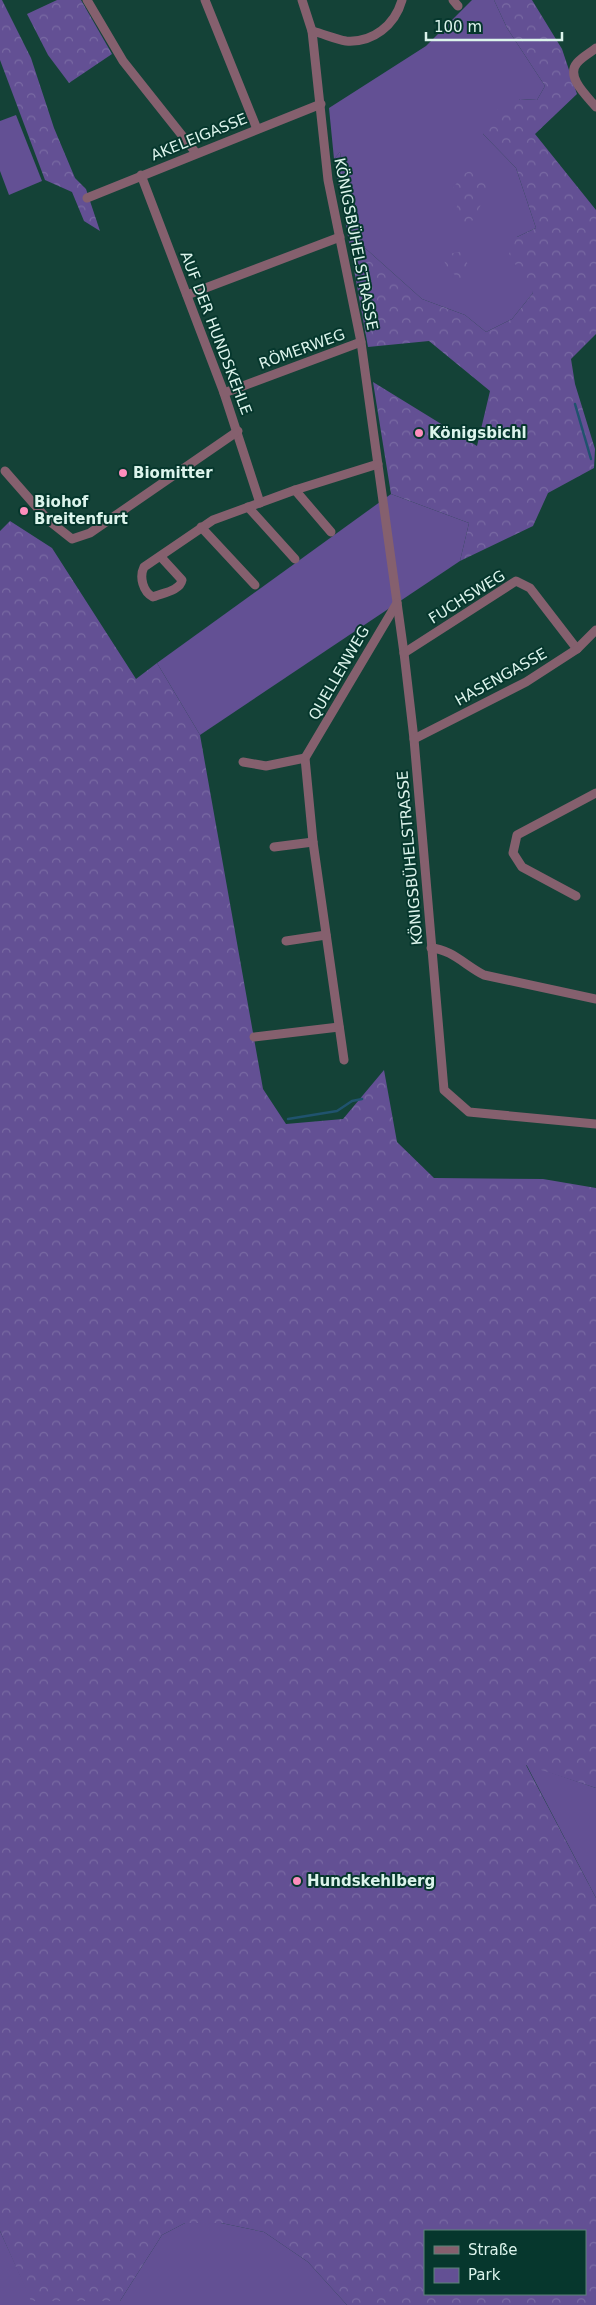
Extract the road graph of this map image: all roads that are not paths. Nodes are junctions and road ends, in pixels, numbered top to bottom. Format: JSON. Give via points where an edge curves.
{"nodes":[{"id":1,"x":87,"y":0,"type":"edge"},
{"id":2,"x":205,"y":0,"type":"edge"},
{"id":3,"x":302,"y":0,"type":"edge"},
{"id":4,"x":402,"y":0,"type":"edge"},
{"id":5,"x":312,"y":31,"type":"junction"},
{"id":6,"x":596,"y":48,"type":"edge"},
{"id":7,"x":321,"y":104,"type":"junction"},
{"id":8,"x":596,"y":107,"type":"edge"},
{"id":9,"x":257,"y":129,"type":"junction"},
{"id":10,"x":196,"y":153,"type":"junction"},
{"id":11,"x":141,"y":175,"type":"junction"},
{"id":12,"x":87,"y":198,"type":"dead end"},
{"id":13,"x":340,"y":237,"type":"junction"},
{"id":14,"x":187,"y":295,"type":"junction"},
{"id":15,"x":361,"y":342,"type":"junction"},
{"id":16,"x":224,"y":392,"type":"junction"},
{"id":17,"x":238,"y":431,"type":"junction"},
{"id":18,"x":378,"y":464,"type":"junction"},
{"id":19,"x":5,"y":472,"type":"dead end"},
{"id":20,"x":295,"y":490,"type":"junction"},
{"id":21,"x":260,"y":502,"type":"junction"},
{"id":22,"x":248,"y":507,"type":"junction"},
{"id":23,"x":201,"y":527,"type":"junction"},
{"id":24,"x":332,"y":532,"type":"dead end"},
{"id":25,"x":160,"y":556,"type":"junction"},
{"id":26,"x":295,"y":559,"type":"dead end"},
{"id":27,"x":255,"y":585,"type":"dead end"},
{"id":28,"x":397,"y":603,"type":"junction"},
{"id":29,"x":596,"y":630,"type":"edge"},
{"id":30,"x":577,"y":649,"type":"junction"},
{"id":31,"x":404,"y":653,"type":"junction"},
{"id":32,"x":414,"y":739,"type":"junction"},
{"id":33,"x":305,"y":758,"type":"junction"},
{"id":34,"x":242,"y":762,"type":"dead end"},
{"id":35,"x":596,"y":793,"type":"edge"},
{"id":36,"x":313,"y":842,"type":"junction"},
{"id":37,"x":274,"y":847,"type":"dead end"},
{"id":38,"x":576,"y":896,"type":"dead end"},
{"id":39,"x":326,"y":935,"type":"junction"},
{"id":40,"x":286,"y":940,"type":"dead end"},
{"id":41,"x":431,"y":948,"type":"junction"},
{"id":42,"x":596,"y":998,"type":"edge"},
{"id":43,"x":339,"y":1027,"type":"junction"},
{"id":44,"x":254,"y":1037,"type":"dead end"},
{"id":45,"x":344,"y":1060,"type":"dead end"},
{"id":46,"x":596,"y":1124,"type":"edge"}],
"edges":[{"from":1,"to":10,"type":"street","via":[[123,61]]},
{"from":2,"to":9,"type":"street"},
{"from":3,"to":5,"type":"street","name":"KÖNIGSBÜHELSTRASSE"},
{"from":4,"to":5,"type":"street","via":[[391,23],[359,41]]},
{"from":5,"to":7,"type":"street","name":"KÖNIGSBÜHELSTRASSE"},
{"from":6,"to":8,"type":"street","via":[[577,63],[574,72],[577,84]]},
{"from":7,"to":9,"type":"street","name":"AKELEIGASSE"},
{"from":7,"to":13,"type":"street","name":"KÖNIGSBÜHELSTRASSE","via":[[328,180]]},
{"from":9,"to":10,"type":"street","name":"AKELEIGASSE"},
{"from":10,"to":11,"type":"street","name":"AKELEIGASSE"},
{"from":11,"to":12,"type":"street","name":"AKELEIGASSE"},
{"from":11,"to":14,"type":"street","name":"AUF DER HUNDSKEHLE"},
{"from":13,"to":14,"type":"street"},
{"from":13,"to":15,"type":"street","name":"KÖNIGSBÜHELSTRASSE"},
{"from":14,"to":16,"type":"street","name":"AUF DER HUNDSKEHLE"},
{"from":15,"to":16,"type":"street","name":"RÖMERWEG"},
{"from":15,"to":18,"type":"street","name":"KÖNIGSBÜHELSTRASSE"},
{"from":16,"to":17,"type":"street","name":"AUF DER HUNDSKEHLE"},
{"from":17,"to":19,"type":"street","via":[[90,533],[72,539],[48,520]]},
{"from":17,"to":21,"type":"street","name":"AUF DER HUNDSKEHLE"},
{"from":18,"to":20,"type":"street"},
{"from":18,"to":28,"type":"street","name":"KÖNIGSBÜHELSTRASSE"},
{"from":20,"to":21,"type":"street"},
{"from":20,"to":24,"type":"street"},
{"from":21,"to":22,"type":"street"},
{"from":22,"to":23,"type":"street"},
{"from":22,"to":26,"type":"street"},
{"from":23,"to":25,"type":"street"},
{"from":23,"to":27,"type":"street"},
{"from":25,"to":25,"type":"street","via":[[141,573],[147,592],[153,597],[177,588],[182,580]]},
{"from":28,"to":31,"type":"street","name":"KÖNIGSBÜHELSTRASSE"},
{"from":28,"to":33,"type":"street","name":"QUELLENWEG"},
{"from":29,"to":30,"type":"street","name":"HASENGASSE"},
{"from":30,"to":31,"type":"street","name":"FUCHSWEG","via":[[530,588],[516,581]]},
{"from":30,"to":32,"type":"street","name":"HASENGASSE","via":[[526,682]]},
{"from":31,"to":32,"type":"street","name":"KÖNIGSBÜHELSTRASSE"},
{"from":32,"to":41,"type":"street","name":"KÖNIGSBÜHELSTRASSE"},
{"from":33,"to":34,"type":"street","via":[[266,766]]},
{"from":33,"to":36,"type":"street"},
{"from":35,"to":38,"type":"street","via":[[517,835],[513,853],[522,867]]},
{"from":36,"to":37,"type":"street"},
{"from":36,"to":39,"type":"street"},
{"from":39,"to":40,"type":"street"},
{"from":39,"to":43,"type":"street"},
{"from":41,"to":42,"type":"street","via":[[440,948],[484,975]]},
{"from":41,"to":46,"type":"street","name":"KÖNIGSBÜHELSTRASSE","via":[[444,1090],[469,1112]]},
{"from":43,"to":44,"type":"street"},
{"from":43,"to":45,"type":"street"}]}
